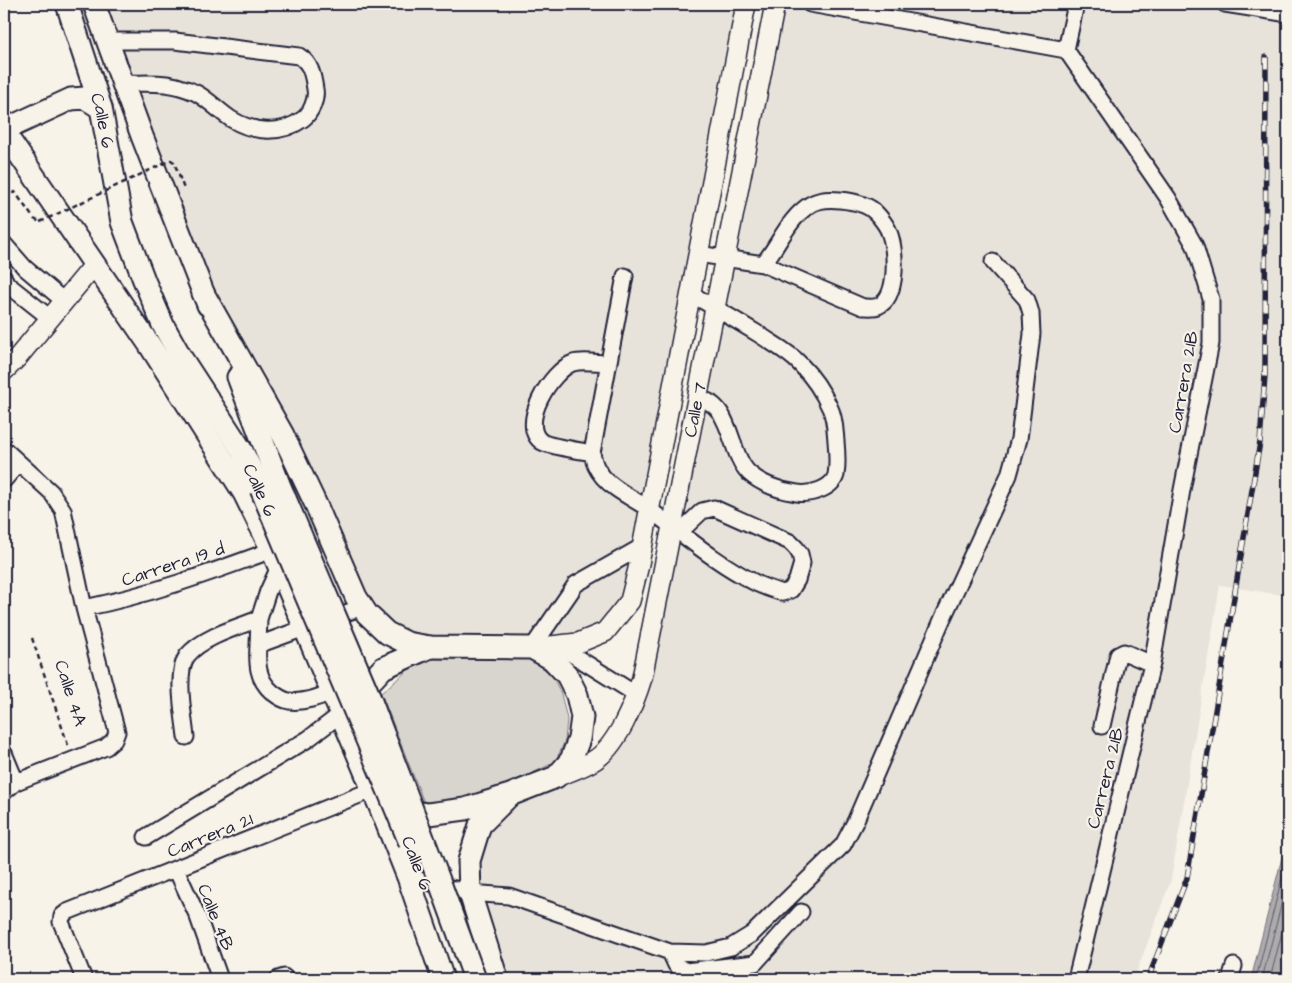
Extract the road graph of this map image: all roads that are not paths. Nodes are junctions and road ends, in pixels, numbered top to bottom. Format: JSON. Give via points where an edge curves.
{"nodes":[{"id":1,"x":67,"y":4,"type":"edge"},
{"id":2,"x":94,"y":4,"type":"edge"},
{"id":3,"x":743,"y":4,"type":"edge"},
{"id":4,"x":775,"y":4,"type":"edge"},
{"id":5,"x":810,"y":4,"type":"edge"},
{"id":6,"x":1076,"y":4,"type":"edge"},
{"id":7,"x":1225,"y":4,"type":"edge"},
{"id":8,"x":1263,"y":7,"type":"edge"},
{"id":9,"x":1288,"y":14,"type":"edge"},
{"id":10,"x":108,"y":41,"type":"junction"},
{"id":11,"x":1066,"y":50,"type":"junction"},
{"id":12,"x":123,"y":84,"type":"junction"},
{"id":13,"x":101,"y":108,"type":"junction"},
{"id":14,"x":4,"y":131,"type":"edge"},
{"id":15,"x":122,"y":222,"type":"junction"},
{"id":16,"x":4,"y":244,"type":"edge"},
{"id":17,"x":698,"y":254,"type":"junction"},
{"id":18,"x":725,"y":258,"type":"junction"},
{"id":19,"x":993,"y":262,"type":"dead end"},
{"id":20,"x":95,"y":264,"type":"junction"},
{"id":21,"x":763,"y":264,"type":"junction"},
{"id":22,"x":25,"y":268,"type":"junction"},
{"id":23,"x":625,"y":276,"type":"dead end"},
{"id":24,"x":6,"y":281,"type":"edge"},
{"id":25,"x":203,"y":293,"type":"junction"},
{"id":26,"x":691,"y":294,"type":"junction"},
{"id":27,"x":64,"y":301,"type":"junction"},
{"id":28,"x":715,"y":307,"type":"junction"},
{"id":29,"x":50,"y":318,"type":"junction"},
{"id":30,"x":149,"y":344,"type":"junction"},
{"id":31,"x":608,"y":362,"type":"junction"},
{"id":32,"x":4,"y":371,"type":"edge"},
{"id":33,"x":697,"y":398,"type":"junction"},
{"id":34,"x":4,"y":449,"type":"edge"},
{"id":35,"x":592,"y":453,"type":"junction"},
{"id":36,"x":19,"y":463,"type":"junction"},
{"id":37,"x":4,"y":480,"type":"edge"},
{"id":38,"x":270,"y":486,"type":"junction"},
{"id":39,"x":650,"y":510,"type":"junction"},
{"id":40,"x":675,"y":530,"type":"junction"},
{"id":41,"x":643,"y":546,"type":"junction"},
{"id":42,"x":275,"y":559,"type":"junction"},
{"id":43,"x":362,"y":607,"type":"junction"},
{"id":44,"x":84,"y":608,"type":"junction"},
{"id":45,"x":259,"y":619,"type":"junction"},
{"id":46,"x":304,"y":628,"type":"junction"},
{"id":47,"x":258,"y":645,"type":"junction"},
{"id":48,"x":557,"y":645,"type":"junction"},
{"id":49,"x":430,"y":647,"type":"junction"},
{"id":50,"x":532,"y":648,"type":"junction"},
{"id":51,"x":1152,"y":664,"type":"junction"},
{"id":52,"x":332,"y":692,"type":"junction"},
{"id":53,"x":637,"y":696,"type":"junction"},
{"id":54,"x":341,"y":714,"type":"junction"},
{"id":55,"x":1102,"y":726,"type":"dead end"},
{"id":56,"x":186,"y":737,"type":"dead end"},
{"id":57,"x":4,"y":753,"type":"edge"},
{"id":58,"x":556,"y":777,"type":"junction"},
{"id":59,"x":16,"y":782,"type":"junction"},
{"id":60,"x":4,"y":792,"type":"edge"},
{"id":61,"x":510,"y":795,"type":"junction"},
{"id":62,"x":376,"y":798,"type":"junction"},
{"id":63,"x":146,"y":837,"type":"dead end"},
{"id":64,"x":176,"y":869,"type":"junction"},
{"id":65,"x":408,"y":877,"type":"junction"},
{"id":66,"x":470,"y":893,"type":"junction"},
{"id":67,"x":801,"y":912,"type":"dead end"},
{"id":68,"x":670,"y":952,"type":"junction"},
{"id":69,"x":84,"y":979,"type":"edge"},
{"id":70,"x":220,"y":979,"type":"edge"},
{"id":71,"x":444,"y":979,"type":"edge"},
{"id":72,"x":460,"y":979,"type":"edge"},
{"id":73,"x":475,"y":979,"type":"edge"},
{"id":74,"x":497,"y":979,"type":"edge"},
{"id":75,"x":1076,"y":979,"type":"edge"}],
"edges":[{"from":1,"to":13,"type":"highway","name":"Calle 6"},
{"from":2,"to":10,"type":"highway","name":"Calle 6"},
{"from":3,"to":17,"type":"main road","name":"Calle 7"},
{"from":4,"to":18,"type":"main road","name":"Calle 7"},
{"from":5,"to":11,"type":"street"},
{"from":6,"to":11,"type":"street"},
{"from":7,"to":8,"type":"street"},
{"from":8,"to":9,"type":"street"},
{"from":10,"to":12,"type":"highway","name":"Calle 6"},
{"from":10,"to":12,"type":"street","via":[[175,41],[299,56],[312,72],[316,93],[304,118],[285,129],[268,132],[232,119],[198,94],[177,86]]},
{"from":11,"to":51,"type":"street","name":"Carrera 21B","via":[[1168,198],[1195,246],[1211,299],[1211,343]]},
{"from":12,"to":25,"type":"highway","name":"Calle 6"},
{"from":13,"to":14,"type":"highway","via":[[85,98],[71,99]]},
{"from":13,"to":15,"type":"highway","name":"Calle 6"},
{"from":14,"to":20,"type":"highway"},
{"from":15,"to":30,"type":"highway"},
{"from":15,"to":38,"type":"highway","name":"Calle 6","via":[[163,325],[182,359],[242,451]]},
{"from":16,"to":22,"type":"street"},
{"from":17,"to":18,"type":"street"},
{"from":17,"to":26,"type":"main road","name":"Calle 7"},
{"from":18,"to":21,"type":"street"},
{"from":18,"to":28,"type":"main road","name":"Calle 7"},
{"from":19,"to":68,"type":"street","via":[[1027,300],[1031,313],[1032,334],[1019,439],[1009,474],[855,822],[842,844],[752,934],[731,947],[706,953]]},
{"from":20,"to":27,"type":"main road"},
{"from":20,"to":30,"type":"highway"},
{"from":21,"to":21,"type":"street","via":[[794,219],[811,204],[828,199],[852,201],[875,211],[889,231],[895,260],[886,300],[878,306],[863,307]]},
{"from":22,"to":24,"type":"street"},
{"from":22,"to":27,"type":"street"},
{"from":23,"to":31,"type":"street"},
{"from":24,"to":29,"type":"street"},
{"from":25,"to":38,"type":"highway","name":"Calle 6","via":[[227,350]]},
{"from":25,"to":43,"type":"highway","via":[[282,435]]},
{"from":26,"to":28,"type":"street"},
{"from":26,"to":39,"type":"main road","name":"Calle 7"},
{"from":27,"to":29,"type":"main road"},
{"from":28,"to":33,"type":"main road","name":"Calle 7"},
{"from":28,"to":33,"type":"street","via":[[800,363],[820,389],[835,422],[837,463],[831,485],[799,494],[762,482],[747,472],[720,412],[705,399]]},
{"from":29,"to":32,"type":"main road"},
{"from":30,"to":42,"type":"highway","via":[[244,493]]},
{"from":31,"to":35,"type":"street"},
{"from":31,"to":35,"type":"street","via":[[574,363],[564,368],[550,380],[536,408],[533,425],[535,434],[543,442]]},
{"from":33,"to":40,"type":"main road","name":"Calle 7"},
{"from":34,"to":36,"type":"street"},
{"from":35,"to":39,"type":"street","via":[[595,467],[604,479]]},
{"from":36,"to":37,"type":"street"},
{"from":36,"to":44,"type":"street","via":[[51,492],[63,510]]},
{"from":38,"to":72,"type":"highway","name":"Calle 6","bridge":true},
{"from":38,"to":73,"type":"highway","name":"Calle 6","bridge":true,"via":[[367,691]]},
{"from":39,"to":40,"type":"street"},
{"from":39,"to":41,"type":"main road","name":"Calle 7"},
{"from":40,"to":40,"type":"street","via":[[702,511],[714,508],[790,542],[800,554],[802,563],[798,580],[791,590],[783,593],[755,583]]},
{"from":40,"to":53,"type":"main road","name":"Calle 7"},
{"from":41,"to":48,"type":"main road","name":"Calle 7","via":[[630,601],[605,632],[578,643]]},
{"from":41,"to":50,"type":"street","via":[[576,584]]},
{"from":42,"to":44,"type":"street","name":"Carrera 19 d"},
{"from":42,"to":45,"type":"street"},
{"from":42,"to":46,"type":"highway"},
{"from":43,"to":46,"type":"street"},
{"from":43,"to":49,"type":"highway","via":[[386,633],[407,643]]},
{"from":44,"to":59,"type":"street","via":[[117,732],[114,740],[106,747]]},
{"from":45,"to":47,"type":"street"},
{"from":45,"to":56,"type":"street","via":[[198,646],[186,657],[181,676]]},
{"from":46,"to":47,"type":"street"},
{"from":46,"to":52,"type":"highway"},
{"from":47,"to":52,"type":"street","via":[[260,676],[277,696],[289,701]]},
{"from":48,"to":50,"type":"main road","name":"Calle 7"},
{"from":48,"to":53,"type":"street"},
{"from":49,"to":50,"type":"highway"},
{"from":49,"to":54,"type":"highway","via":[[383,668]]},
{"from":50,"to":58,"type":"highway","via":[[552,659],[567,675],[577,695],[582,717],[579,739],[571,760]]},
{"from":51,"to":55,"type":"street","via":[[1124,652],[1118,655]]},
{"from":51,"to":75,"type":"street","name":"Carrera 21B"},
{"from":52,"to":54,"type":"highway"},
{"from":53,"to":58,"type":"main road","name":"Calle 7","via":[[617,737],[606,749],[594,760]]},
{"from":54,"to":62,"type":"highway"},
{"from":54,"to":63,"type":"street","via":[[301,743]]},
{"from":57,"to":59,"type":"street"},
{"from":58,"to":61,"type":"highway"},
{"from":59,"to":60,"type":"street"},
{"from":61,"to":62,"type":"highway","via":[[465,810],[428,814]]},
{"from":61,"to":66,"type":"highway","via":[[480,825],[469,862]]},
{"from":62,"to":64,"type":"street","name":"Carrera 21"},
{"from":62,"to":65,"type":"highway"},
{"from":64,"to":69,"type":"street","name":"Carrera 21","via":[[77,907],[62,916],[61,922]]},
{"from":64,"to":70,"type":"street","name":"Calle 4B"},
{"from":65,"to":66,"type":"street"},
{"from":65,"to":71,"type":"highway"},
{"from":66,"to":68,"type":"street","via":[[510,896]]},
{"from":66,"to":74,"type":"highway"},
{"from":67,"to":68,"type":"street","via":[[755,963],[686,971],[676,964]]}]}
